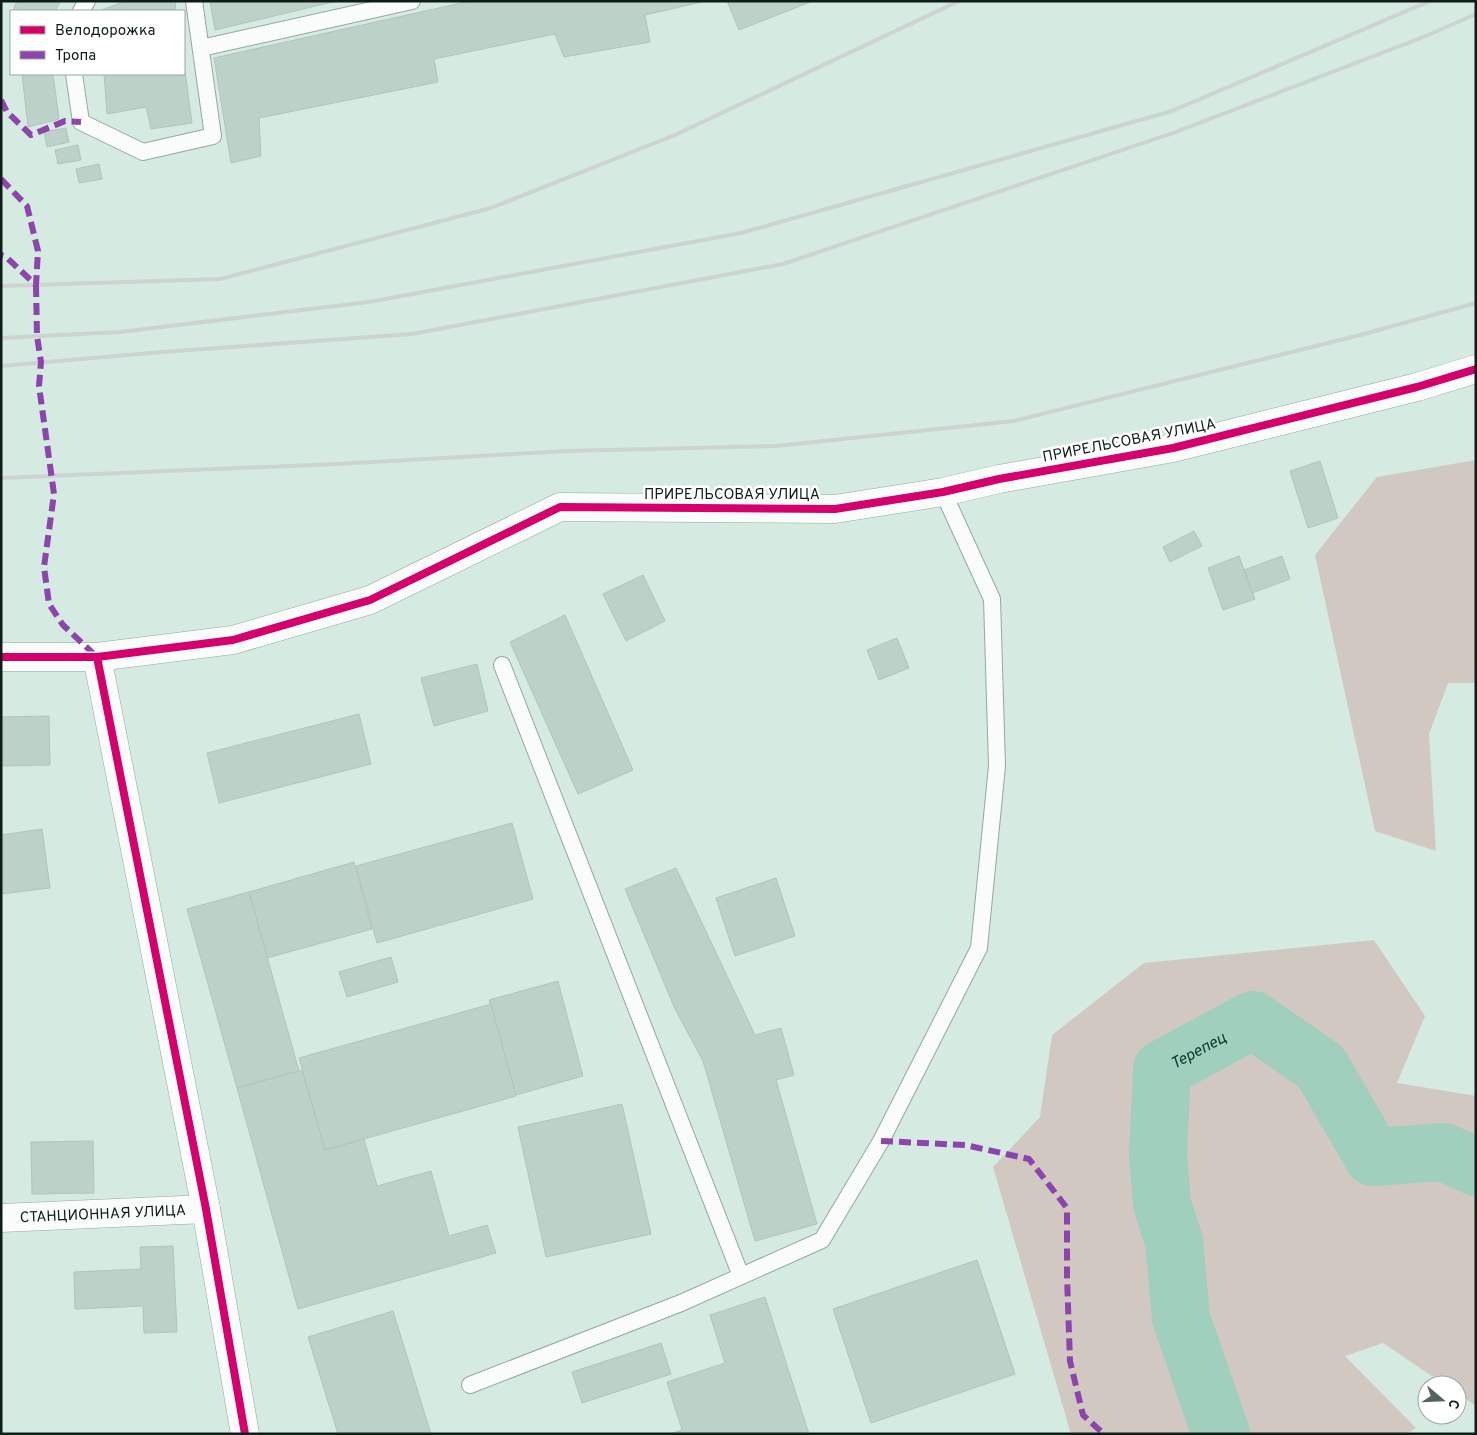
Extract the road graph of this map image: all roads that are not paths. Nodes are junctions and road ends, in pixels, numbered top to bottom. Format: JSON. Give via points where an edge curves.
{"nodes":[{"id":1,"x":194,"y":1,"type":"edge"},
{"id":2,"x":412,"y":1,"type":"edge"},
{"id":3,"x":201,"y":48,"type":"junction"},
{"id":4,"x":74,"y":75,"type":"edge"},
{"id":5,"x":1476,"y":369,"type":"edge"},
{"id":6,"x":944,"y":492,"type":"junction"},
{"id":7,"x":1,"y":657,"type":"edge"},
{"id":8,"x":97,"y":657,"type":"junction"},
{"id":9,"x":502,"y":665,"type":"dead end"},
{"id":10,"x":206,"y":1210,"type":"junction"},
{"id":11,"x":1,"y":1218,"type":"edge"},
{"id":12,"x":741,"y":1276,"type":"junction"},
{"id":13,"x":470,"y":1384,"type":"dead end"},
{"id":14,"x":245,"y":1434,"type":"edge"}],
"edges":[{"from":1,"to":3,"type":"lane"},
{"from":2,"to":3,"type":"lane"},
{"from":3,"to":4,"type":"lane","via":[[213,136],[143,152],[81,122]]},
{"from":5,"to":6,"type":"street","name":"ПРИРЕЛЬСОВАЯ УЛИЦА","via":[[1417,388],[1173,448]]},
{"from":6,"to":8,"type":"street","name":"ПРИРЕЛЬСОВАЯ УЛИЦА","via":[[835,509],[560,507],[370,600],[232,640]]},
{"from":6,"to":12,"type":"lane","via":[[992,599],[997,766],[979,948],[881,1141],[822,1240]]},
{"from":7,"to":8,"type":"street","name":"ПРИРЕЛЬСОВАЯ УЛИЦА"},
{"from":8,"to":10,"type":"street"},
{"from":9,"to":12,"type":"lane"},
{"from":10,"to":11,"type":"street","name":"СТАНЦИОННАЯ УЛИЦА"},
{"from":10,"to":14,"type":"street"},
{"from":12,"to":13,"type":"lane","via":[[681,1303]]}]}
